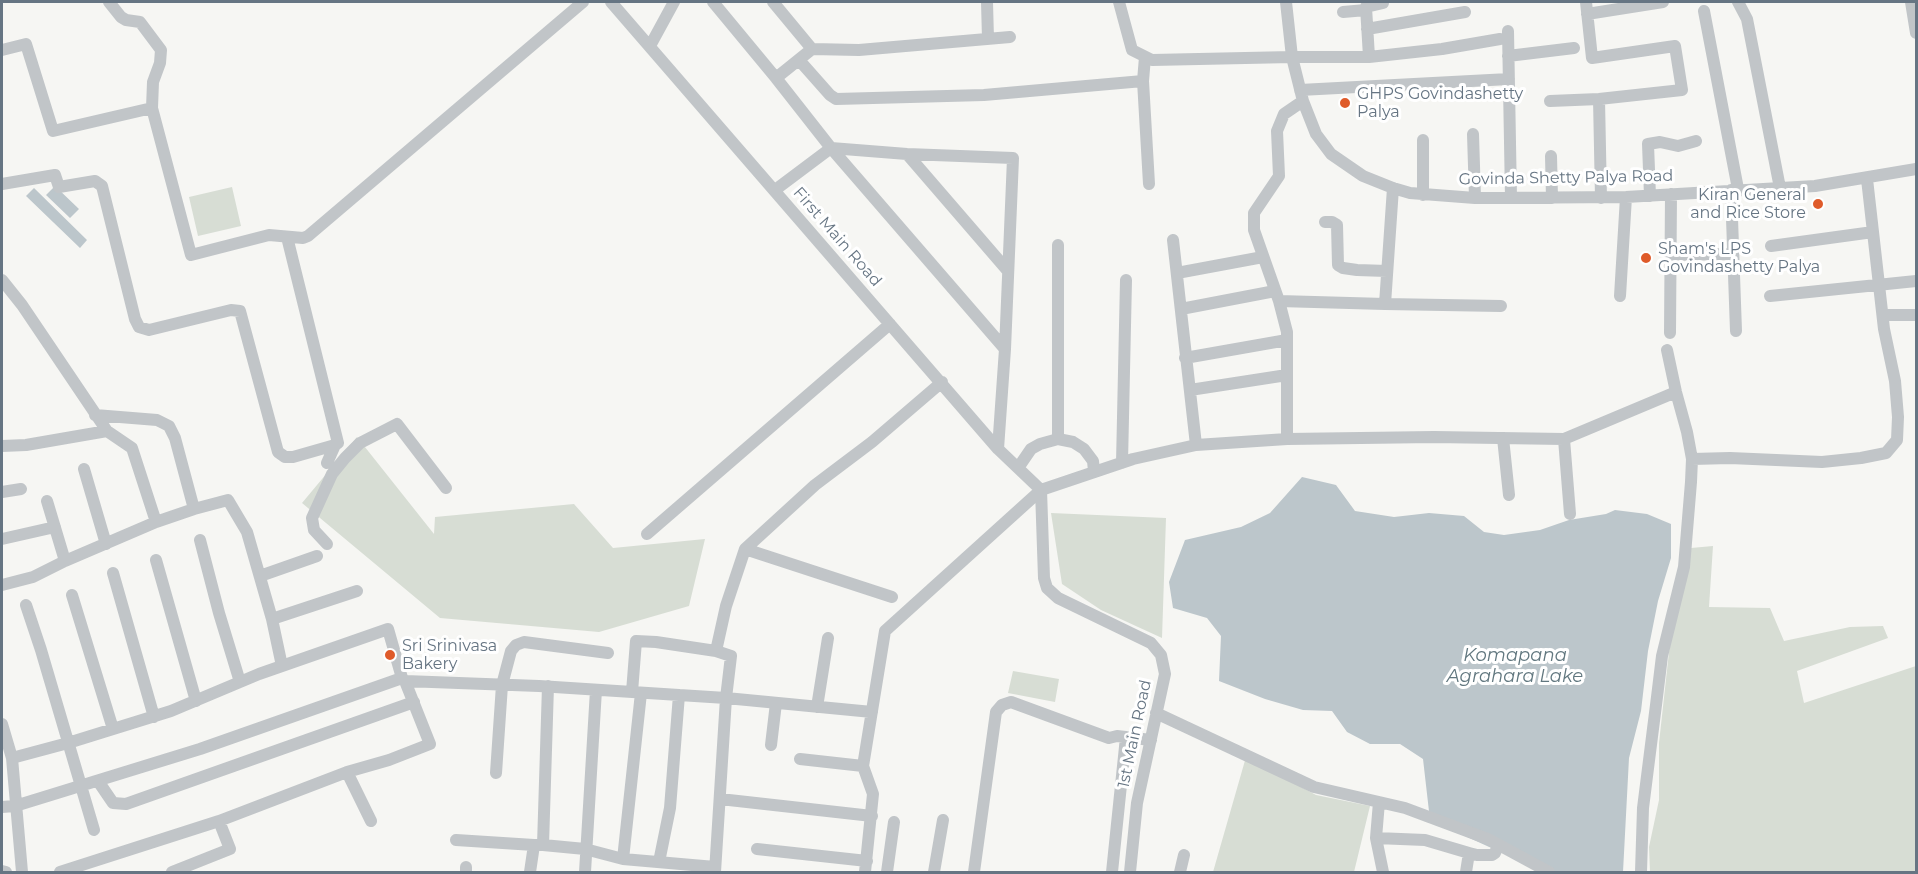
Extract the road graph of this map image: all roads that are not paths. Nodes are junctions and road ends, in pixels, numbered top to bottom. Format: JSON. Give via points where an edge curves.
{"nodes":[{"id":1,"x":109,"y":2,"type":"edge"},
{"id":2,"x":583,"y":2,"type":"edge"},
{"id":3,"x":611,"y":2,"type":"edge"},
{"id":4,"x":674,"y":2,"type":"edge"},
{"id":5,"x":713,"y":2,"type":"edge"},
{"id":6,"x":773,"y":2,"type":"edge"},
{"id":7,"x":987,"y":2,"type":"edge"},
{"id":8,"x":1119,"y":2,"type":"edge"},
{"id":9,"x":1286,"y":2,"type":"edge"},
{"id":10,"x":1385,"y":2,"type":"edge"},
{"id":11,"x":1663,"y":2,"type":"edge"},
{"id":12,"x":1738,"y":2,"type":"edge"},
{"id":13,"x":1911,"y":2,"type":"edge"},
{"id":14,"x":1587,"y":8,"type":"edge"},
{"id":15,"x":1366,"y":10,"type":"junction"},
{"id":16,"x":1704,"y":11,"type":"dead end"},
{"id":17,"x":1343,"y":12,"type":"dead end"},
{"id":18,"x":1466,"y":12,"type":"dead end"},
{"id":19,"x":1367,"y":29,"type":"junction"},
{"id":20,"x":1917,"y":33,"type":"edge"},
{"id":21,"x":1010,"y":37,"type":"dead end"},
{"id":22,"x":988,"y":39,"type":"junction"},
{"id":23,"x":650,"y":46,"type":"junction"},
{"id":24,"x":1574,"y":48,"type":"dead end"},
{"id":25,"x":812,"y":49,"type":"junction"},
{"id":26,"x":2,"y":50,"type":"edge"},
{"id":27,"x":1508,"y":56,"type":"junction"},
{"id":28,"x":1145,"y":57,"type":"junction"},
{"id":29,"x":1292,"y":57,"type":"junction"},
{"id":30,"x":1370,"y":57,"type":"junction"},
{"id":31,"x":799,"y":60,"type":"junction"},
{"id":32,"x":776,"y":78,"type":"junction"},
{"id":33,"x":1509,"y":79,"type":"junction"},
{"id":34,"x":1143,"y":81,"type":"junction"},
{"id":35,"x":1302,"y":95,"type":"junction"},
{"id":36,"x":1599,"y":99,"type":"junction"},
{"id":37,"x":1550,"y":100,"type":"dead end"},
{"id":38,"x":152,"y":108,"type":"junction"},
{"id":39,"x":1473,"y":134,"type":"dead end"},
{"id":40,"x":1423,"y":140,"type":"dead end"},
{"id":41,"x":1696,"y":141,"type":"dead end"},
{"id":42,"x":831,"y":148,"type":"junction"},
{"id":43,"x":907,"y":154,"type":"junction"},
{"id":44,"x":1551,"y":156,"type":"dead end"},
{"id":45,"x":1917,"y":169,"type":"edge"},
{"id":46,"x":1867,"y":178,"type":"junction"},
{"id":47,"x":2,"y":184,"type":"edge"},
{"id":48,"x":1149,"y":184,"type":"dead end"},
{"id":49,"x":1393,"y":188,"type":"junction"},
{"id":50,"x":1780,"y":188,"type":"junction"},
{"id":51,"x":775,"y":190,"type":"junction"},
{"id":52,"x":1735,"y":190,"type":"junction"},
{"id":53,"x":1671,"y":194,"type":"junction"},
{"id":54,"x":1424,"y":195,"type":"junction"},
{"id":55,"x":1650,"y":196,"type":"junction"},
{"id":56,"x":1626,"y":197,"type":"junction"},
{"id":57,"x":1475,"y":198,"type":"junction"},
{"id":58,"x":1511,"y":198,"type":"junction"},
{"id":59,"x":1552,"y":198,"type":"junction"},
{"id":60,"x":1601,"y":198,"type":"junction"},
{"id":61,"x":1325,"y":222,"type":"dead end"},
{"id":62,"x":1874,"y":232,"type":"junction"},
{"id":63,"x":287,"y":237,"type":"junction"},
{"id":64,"x":1173,"y":240,"type":"dead end"},
{"id":65,"x":1058,"y":245,"type":"dead end"},
{"id":66,"x":1772,"y":246,"type":"dead end"},
{"id":67,"x":1733,"y":254,"type":"junction"},
{"id":68,"x":1670,"y":255,"type":"junction"},
{"id":69,"x":1263,"y":257,"type":"junction"},
{"id":70,"x":1008,"y":271,"type":"junction"},
{"id":71,"x":1387,"y":271,"type":"junction"},
{"id":72,"x":1177,"y":273,"type":"junction"},
{"id":73,"x":2,"y":280,"type":"edge"},
{"id":74,"x":1126,"y":280,"type":"dead end"},
{"id":75,"x":1917,"y":281,"type":"edge"},
{"id":76,"x":1880,"y":284,"type":"junction"},
{"id":77,"x":1277,"y":296,"type":"junction"},
{"id":78,"x":1770,"y":296,"type":"dead end"},
{"id":79,"x":1620,"y":297,"type":"dead end"},
{"id":80,"x":1385,"y":304,"type":"junction"},
{"id":81,"x":1501,"y":306,"type":"dead end"},
{"id":82,"x":1181,"y":309,"type":"junction"},
{"id":83,"x":1884,"y":315,"type":"junction"},
{"id":84,"x":1917,"y":315,"type":"edge"},
{"id":85,"x":890,"y":324,"type":"junction"},
{"id":86,"x":1736,"y":331,"type":"dead end"},
{"id":87,"x":1670,"y":333,"type":"dead end"},
{"id":88,"x":1287,"y":340,"type":"junction"},
{"id":89,"x":1005,"y":349,"type":"junction"},
{"id":90,"x":1667,"y":350,"type":"dead end"},
{"id":91,"x":1185,"y":358,"type":"junction"},
{"id":92,"x":1287,"y":375,"type":"junction"},
{"id":93,"x":942,"y":382,"type":"junction"},
{"id":94,"x":1190,"y":390,"type":"junction"},
{"id":95,"x":1676,"y":392,"type":"junction"},
{"id":96,"x":95,"y":415,"type":"junction"},
{"id":97,"x":106,"y":431,"type":"junction"},
{"id":98,"x":1503,"y":438,"type":"junction"},
{"id":99,"x":1287,"y":439,"type":"junction"},
{"id":100,"x":1564,"y":439,"type":"junction"},
{"id":101,"x":1058,"y":440,"type":"junction"},
{"id":102,"x":334,"y":445,"type":"junction"},
{"id":103,"x":1196,"y":445,"type":"junction"},
{"id":104,"x":2,"y":446,"type":"edge"},
{"id":105,"x":998,"y":448,"type":"junction"},
{"id":106,"x":313,"y":452,"type":"junction"},
{"id":107,"x":1692,"y":459,"type":"junction"},
{"id":108,"x":1122,"y":463,"type":"junction"},
{"id":109,"x":329,"y":468,"type":"junction"},
{"id":110,"x":1018,"y":468,"type":"junction"},
{"id":111,"x":84,"y":469,"type":"dead end"},
{"id":112,"x":1094,"y":471,"type":"junction"},
{"id":113,"x":446,"y":488,"type":"dead end"},
{"id":114,"x":21,"y":489,"type":"dead end"},
{"id":115,"x":1041,"y":490,"type":"junction"},
{"id":116,"x":2,"y":492,"type":"edge"},
{"id":117,"x":1509,"y":495,"type":"dead end"},
{"id":118,"x":47,"y":501,"type":"dead end"},
{"id":119,"x":194,"y":509,"type":"junction"},
{"id":120,"x":1570,"y":514,"type":"dead end"},
{"id":121,"x":156,"y":522,"type":"junction"},
{"id":122,"x":55,"y":527,"type":"junction"},
{"id":123,"x":647,"y":534,"type":"dead end"},
{"id":124,"x":2,"y":539,"type":"edge"},
{"id":125,"x":200,"y":540,"type":"dead end"},
{"id":126,"x":106,"y":544,"type":"junction"},
{"id":127,"x":327,"y":544,"type":"dead end"},
{"id":128,"x":745,"y":549,"type":"junction"},
{"id":129,"x":317,"y":556,"type":"dead end"},
{"id":130,"x":156,"y":560,"type":"dead end"},
{"id":131,"x":65,"y":561,"type":"junction"},
{"id":132,"x":113,"y":573,"type":"dead end"},
{"id":133,"x":260,"y":576,"type":"junction"},
{"id":134,"x":2,"y":585,"type":"edge"},
{"id":135,"x":357,"y":591,"type":"dead end"},
{"id":136,"x":72,"y":595,"type":"dead end"},
{"id":137,"x":892,"y":597,"type":"dead end"},
{"id":138,"x":26,"y":605,"type":"dead end"},
{"id":139,"x":272,"y":619,"type":"junction"},
{"id":140,"x":828,"y":638,"type":"dead end"},
{"id":141,"x":716,"y":651,"type":"junction"},
{"id":142,"x":608,"y":653,"type":"dead end"},
{"id":143,"x":282,"y":666,"type":"junction"},
{"id":144,"x":404,"y":680,"type":"junction"},
{"id":145,"x":240,"y":682,"type":"junction"},
{"id":146,"x":502,"y":685,"type":"junction"},
{"id":147,"x":548,"y":686,"type":"junction"},
{"id":148,"x":596,"y":690,"type":"junction"},
{"id":149,"x":636,"y":692,"type":"junction"},
{"id":150,"x":680,"y":695,"type":"junction"},
{"id":151,"x":726,"y":698,"type":"junction"},
{"id":152,"x":196,"y":701,"type":"junction"},
{"id":153,"x":414,"y":702,"type":"junction"},
{"id":154,"x":776,"y":703,"type":"junction"},
{"id":155,"x":817,"y":707,"type":"junction"},
{"id":156,"x":872,"y":712,"type":"junction"},
{"id":157,"x":1156,"y":713,"type":"junction"},
{"id":158,"x":154,"y":717,"type":"junction"},
{"id":159,"x":2,"y":724,"type":"edge"},
{"id":160,"x":113,"y":729,"type":"junction"},
{"id":161,"x":1126,"y":737,"type":"junction"},
{"id":162,"x":1151,"y":740,"type":"junction"},
{"id":163,"x":68,"y":743,"type":"junction"},
{"id":164,"x":771,"y":745,"type":"dead end"},
{"id":165,"x":12,"y":758,"type":"junction"},
{"id":166,"x":800,"y":759,"type":"dead end"},
{"id":167,"x":862,"y":766,"type":"junction"},
{"id":168,"x":347,"y":772,"type":"junction"},
{"id":169,"x":496,"y":773,"type":"dead end"},
{"id":170,"x":99,"y":781,"type":"junction"},
{"id":171,"x":81,"y":786,"type":"junction"},
{"id":172,"x":720,"y":798,"type":"junction"},
{"id":173,"x":1379,"y":802,"type":"junction"},
{"id":174,"x":15,"y":806,"type":"junction"},
{"id":175,"x":2,"y":807,"type":"edge"},
{"id":176,"x":872,"y":816,"type":"junction"},
{"id":177,"x":219,"y":820,"type":"junction"},
{"id":178,"x":943,"y":820,"type":"dead end"},
{"id":179,"x":370,"y":821,"type":"dead end"},
{"id":180,"x":894,"y":822,"type":"dead end"},
{"id":181,"x":1448,"y":824,"type":"junction"},
{"id":182,"x":94,"y":831,"type":"dead end"},
{"id":183,"x":1376,"y":838,"type":"junction"},
{"id":184,"x":456,"y":840,"type":"dead end"},
{"id":185,"x":538,"y":845,"type":"junction"},
{"id":186,"x":1498,"y":845,"type":"junction"},
{"id":187,"x":1445,"y":846,"type":"junction"},
{"id":188,"x":585,"y":849,"type":"junction"},
{"id":189,"x":757,"y":849,"type":"dead end"},
{"id":190,"x":1469,"y":853,"type":"junction"},
{"id":191,"x":1184,"y":855,"type":"dead end"},
{"id":192,"x":623,"y":859,"type":"junction"},
{"id":193,"x":659,"y":862,"type":"junction"},
{"id":194,"x":866,"y":867,"type":"edge"},
{"id":195,"x":715,"y":870,"type":"edge"},
{"id":196,"x":2,"y":871,"type":"edge"},
{"id":197,"x":68,"y":872,"type":"edge"},
{"id":198,"x":6,"y":873,"type":"edge"},
{"id":199,"x":22,"y":873,"type":"edge"},
{"id":200,"x":172,"y":873,"type":"edge"},
{"id":201,"x":530,"y":873,"type":"edge"},
{"id":202,"x":585,"y":873,"type":"edge"},
{"id":203,"x":887,"y":873,"type":"edge"},
{"id":204,"x":934,"y":873,"type":"edge"},
{"id":205,"x":974,"y":873,"type":"edge"},
{"id":206,"x":1112,"y":873,"type":"edge"},
{"id":207,"x":1130,"y":873,"type":"edge"},
{"id":208,"x":1180,"y":873,"type":"edge"},
{"id":209,"x":1383,"y":873,"type":"edge"},
{"id":210,"x":1466,"y":873,"type":"edge"},
{"id":211,"x":1549,"y":873,"type":"edge"},
{"id":212,"x":1641,"y":873,"type":"edge"}],
"edges":[{"from":1,"to":38,"type":"street","via":[[121,17],[140,22],[161,50]]},
{"from":2,"to":63,"type":"street","via":[[318,230],[303,238]]},
{"from":3,"to":23,"type":"street","name":"First Main Road"},
{"from":4,"to":23,"type":"street"},
{"from":5,"to":32,"type":"street"},
{"from":6,"to":25,"type":"street"},
{"from":7,"to":22,"type":"street"},
{"from":8,"to":28,"type":"street","via":[[1132,50]]},
{"from":9,"to":29,"type":"street","name":"Govinda Shetty Palya Road"},
{"from":10,"to":15,"type":"street"},
{"from":11,"to":14,"type":"street"},
{"from":12,"to":50,"type":"street","via":[[1747,19]]},
{"from":13,"to":20,"type":"street"},
{"from":14,"to":36,"type":"street","via":[[1592,58],[1675,45],[1682,90]]},
{"from":15,"to":17,"type":"street"},
{"from":15,"to":19,"type":"street"},
{"from":16,"to":52,"type":"street"},
{"from":18,"to":19,"type":"street"},
{"from":19,"to":30,"type":"street"},
{"from":21,"to":22,"type":"street"},
{"from":22,"to":25,"type":"street","via":[[860,50]]},
{"from":23,"to":51,"type":"street","name":"First Main Road"},
{"from":24,"to":27,"type":"street"},
{"from":25,"to":31,"type":"street"},
{"from":26,"to":38,"type":"street","via":[[26,44],[53,131]]},
{"from":27,"to":30,"type":"street","via":[[1504,35],[1442,49]]},
{"from":27,"to":33,"type":"street"},
{"from":28,"to":29,"type":"street"},
{"from":28,"to":34,"type":"street"},
{"from":29,"to":30,"type":"street"},
{"from":29,"to":35,"type":"street","name":"Govinda Shetty Palya Road"},
{"from":31,"to":32,"type":"street"},
{"from":31,"to":34,"type":"street","via":[[836,99],[984,95]]},
{"from":32,"to":42,"type":"street"},
{"from":33,"to":35,"type":"street"},
{"from":33,"to":58,"type":"street"},
{"from":34,"to":48,"type":"street"},
{"from":35,"to":49,"type":"street","name":"Govinda Shetty Palya Road","via":[[1316,134],[1331,154],[1363,176]]},
{"from":35,"to":69,"type":"street","via":[[1284,114],[1277,130],[1279,176],[1254,213],[1254,230]]},
{"from":36,"to":37,"type":"street"},
{"from":36,"to":60,"type":"street"},
{"from":38,"to":63,"type":"street","via":[[190,255],[269,235]]},
{"from":39,"to":57,"type":"street"},
{"from":40,"to":54,"type":"street"},
{"from":41,"to":55,"type":"street","via":[[1678,146],[1648,144]]},
{"from":42,"to":43,"type":"street"},
{"from":42,"to":51,"type":"street"},
{"from":42,"to":89,"type":"street"},
{"from":43,"to":70,"type":"street"},
{"from":43,"to":70,"type":"street","via":[[1013,158]]},
{"from":44,"to":59,"type":"street"},
{"from":45,"to":46,"type":"street","name":"Govinda Shetty Palya Road"},
{"from":46,"to":50,"type":"street","name":"Govinda Shetty Palya Road"},
{"from":46,"to":62,"type":"street"},
{"from":47,"to":106,"type":"street","via":[[55,175],[59,187],[94,181],[102,186],[139,327],[149,330],[240,311],[278,452],[285,458]]},
{"from":49,"to":54,"type":"street","name":"Govinda Shetty Palya Road"},
{"from":49,"to":71,"type":"street"},
{"from":50,"to":52,"type":"street","name":"Govinda Shetty Palya Road"},
{"from":51,"to":85,"type":"street","name":"First Main Road"},
{"from":52,"to":53,"type":"street","name":"Govinda Shetty Palya Road"},
{"from":52,"to":67,"type":"street"},
{"from":53,"to":55,"type":"street","name":"Govinda Shetty Palya Road"},
{"from":53,"to":68,"type":"street"},
{"from":54,"to":57,"type":"street","name":"Govinda Shetty Palya Road"},
{"from":55,"to":56,"type":"street","name":"Govinda Shetty Palya Road"},
{"from":56,"to":60,"type":"street","name":"Govinda Shetty Palya Road"},
{"from":56,"to":79,"type":"street"},
{"from":57,"to":58,"type":"street","name":"Govinda Shetty Palya Road"},
{"from":58,"to":59,"type":"street","name":"Govinda Shetty Palya Road"},
{"from":59,"to":60,"type":"street","name":"Govinda Shetty Palya Road"},
{"from":61,"to":71,"type":"street","via":[[1337,225],[1338,265]]},
{"from":62,"to":66,"type":"street"},
{"from":62,"to":76,"type":"street"},
{"from":63,"to":102,"type":"street","via":[[338,443]]},
{"from":64,"to":72,"type":"street"},
{"from":65,"to":101,"type":"street"},
{"from":67,"to":68,"type":"street"},
{"from":67,"to":86,"type":"street"},
{"from":68,"to":87,"type":"street"},
{"from":69,"to":72,"type":"street"},
{"from":69,"to":77,"type":"street"},
{"from":70,"to":89,"type":"street"},
{"from":71,"to":80,"type":"street"},
{"from":72,"to":82,"type":"street"},
{"from":73,"to":96,"type":"street"},
{"from":74,"to":108,"type":"street"},
{"from":75,"to":76,"type":"street"},
{"from":76,"to":78,"type":"street"},
{"from":76,"to":83,"type":"street"},
{"from":77,"to":80,"type":"street"},
{"from":77,"to":82,"type":"street"},
{"from":77,"to":88,"type":"street"},
{"from":80,"to":81,"type":"street"},
{"from":82,"to":91,"type":"street"},
{"from":83,"to":84,"type":"street"},
{"from":83,"to":107,"type":"street","via":[[1898,417],[1897,440],[1886,453],[1822,462]]},
{"from":85,"to":93,"type":"street","name":"First Main Road"},
{"from":85,"to":123,"type":"street"},
{"from":88,"to":91,"type":"street"},
{"from":88,"to":92,"type":"street"},
{"from":89,"to":105,"type":"street"},
{"from":90,"to":95,"type":"street"},
{"from":91,"to":94,"type":"street"},
{"from":92,"to":94,"type":"street"},
{"from":92,"to":99,"type":"street"},
{"from":93,"to":105,"type":"street","name":"First Main Road"},
{"from":93,"to":128,"type":"street","via":[[815,485]]},
{"from":94,"to":103,"type":"street"},
{"from":95,"to":100,"type":"street"},
{"from":95,"to":107,"type":"street"},
{"from":96,"to":97,"type":"street"},
{"from":96,"to":119,"type":"street","via":[[157,420],[169,426]]},
{"from":97,"to":104,"type":"street"},
{"from":97,"to":121,"type":"street","via":[[132,448]]},
{"from":98,"to":99,"type":"street"},
{"from":98,"to":100,"type":"street"},
{"from":98,"to":117,"type":"street"},
{"from":99,"to":103,"type":"street"},
{"from":100,"to":120,"type":"street"},
{"from":101,"to":110,"type":"street","via":[[1031,449]]},
{"from":101,"to":112,"type":"street","via":[[1073,442],[1084,449],[1093,460]]},
{"from":102,"to":106,"type":"street"},
{"from":102,"to":109,"type":"street"},
{"from":103,"to":108,"type":"street"},
{"from":105,"to":110,"type":"street","name":"First Main Road"},
{"from":106,"to":109,"type":"street"},
{"from":107,"to":212,"type":"street","via":[[1684,567],[1662,656],[1643,808]]},
{"from":108,"to":112,"type":"street"},
{"from":109,"to":113,"type":"street","via":[[360,443],[397,424]]},
{"from":109,"to":127,"type":"street","via":[[312,518],[314,530]]},
{"from":110,"to":115,"type":"street","name":"First Main Road"},
{"from":111,"to":126,"type":"street"},
{"from":112,"to":115,"type":"street"},
{"from":114,"to":116,"type":"street"},
{"from":115,"to":156,"type":"street","via":[[885,631]]},
{"from":115,"to":157,"type":"street","name":"1st Main Road","via":[[1047,588],[1058,598],[1151,644],[1161,655],[1165,674]]},
{"from":118,"to":122,"type":"street"},
{"from":119,"to":121,"type":"street"},
{"from":119,"to":133,"type":"street","via":[[228,500],[247,532]]},
{"from":121,"to":126,"type":"street"},
{"from":122,"to":124,"type":"street"},
{"from":122,"to":131,"type":"street"},
{"from":125,"to":145,"type":"street"},
{"from":126,"to":131,"type":"street"},
{"from":128,"to":137,"type":"street"},
{"from":128,"to":141,"type":"street"},
{"from":129,"to":133,"type":"street"},
{"from":130,"to":152,"type":"street"},
{"from":131,"to":134,"type":"street","via":[[33,577]]},
{"from":132,"to":158,"type":"street"},
{"from":133,"to":139,"type":"street"},
{"from":135,"to":139,"type":"street"},
{"from":136,"to":160,"type":"street"},
{"from":138,"to":163,"type":"street"},
{"from":139,"to":143,"type":"street"},
{"from":140,"to":155,"type":"street"},
{"from":141,"to":149,"type":"street","via":[[636,642]]},
{"from":141,"to":151,"type":"street","via":[[731,656]]},
{"from":142,"to":146,"type":"street","via":[[524,642],[511,651]]},
{"from":143,"to":144,"type":"street","via":[[388,628]]},
{"from":143,"to":145,"type":"street"},
{"from":144,"to":146,"type":"street"},
{"from":144,"to":153,"type":"street"},
{"from":144,"to":170,"type":"street"},
{"from":145,"to":152,"type":"street"},
{"from":146,"to":147,"type":"street"},
{"from":146,"to":169,"type":"street"},
{"from":147,"to":148,"type":"street"},
{"from":147,"to":185,"type":"street"},
{"from":148,"to":149,"type":"street"},
{"from":148,"to":188,"type":"street"},
{"from":149,"to":150,"type":"street"},
{"from":149,"to":192,"type":"street"},
{"from":150,"to":151,"type":"street"},
{"from":150,"to":193,"type":"street","via":[[670,808]]},
{"from":151,"to":154,"type":"street"},
{"from":151,"to":172,"type":"street"},
{"from":152,"to":158,"type":"street"},
{"from":153,"to":168,"type":"street","via":[[430,744]]},
{"from":153,"to":170,"type":"street","via":[[126,804],[113,803]]},
{"from":154,"to":155,"type":"street"},
{"from":154,"to":164,"type":"street"},
{"from":155,"to":156,"type":"street"},
{"from":156,"to":167,"type":"street"},
{"from":157,"to":162,"type":"street","name":"1st Main Road"},
{"from":157,"to":173,"type":"street","via":[[1314,786]]},
{"from":158,"to":160,"type":"street"},
{"from":159,"to":165,"type":"street"},
{"from":160,"to":163,"type":"street"},
{"from":161,"to":162,"type":"street"},
{"from":161,"to":205,"type":"street","via":[[1108,738],[1011,702],[1002,705],[996,712]]},
{"from":161,"to":206,"type":"street"},
{"from":162,"to":207,"type":"street","name":"1st Main Road","via":[[1137,803]]},
{"from":163,"to":165,"type":"street"},
{"from":163,"to":171,"type":"street"},
{"from":165,"to":174,"type":"street"},
{"from":166,"to":167,"type":"street"},
{"from":167,"to":176,"type":"street","via":[[873,794]]},
{"from":168,"to":177,"type":"street"},
{"from":168,"to":179,"type":"street"},
{"from":170,"to":171,"type":"street"},
{"from":171,"to":174,"type":"street"},
{"from":171,"to":182,"type":"street"},
{"from":172,"to":176,"type":"street"},
{"from":172,"to":195,"type":"street"},
{"from":173,"to":181,"type":"street"},
{"from":173,"to":183,"type":"street"},
{"from":174,"to":175,"type":"street"},
{"from":174,"to":199,"type":"street"},
{"from":176,"to":194,"type":"street"},
{"from":177,"to":197,"type":"street"},
{"from":177,"to":200,"type":"street","via":[[230,849]]},
{"from":178,"to":204,"type":"street"},
{"from":180,"to":203,"type":"street"},
{"from":181,"to":186,"type":"street"},
{"from":181,"to":187,"type":"street"},
{"from":183,"to":187,"type":"street","via":[[1425,840]]},
{"from":183,"to":209,"type":"street"},
{"from":184,"to":185,"type":"street"},
{"from":185,"to":188,"type":"street"},
{"from":185,"to":201,"type":"street"},
{"from":186,"to":190,"type":"street","via":[[1492,855]]},
{"from":186,"to":211,"type":"street"},
{"from":187,"to":190,"type":"street"},
{"from":188,"to":192,"type":"street"},
{"from":188,"to":202,"type":"street"},
{"from":189,"to":194,"type":"street"},
{"from":190,"to":210,"type":"street"},
{"from":191,"to":208,"type":"street"},
{"from":192,"to":193,"type":"street"},
{"from":193,"to":195,"type":"street"},
{"from":196,"to":198,"type":"street"}]}
